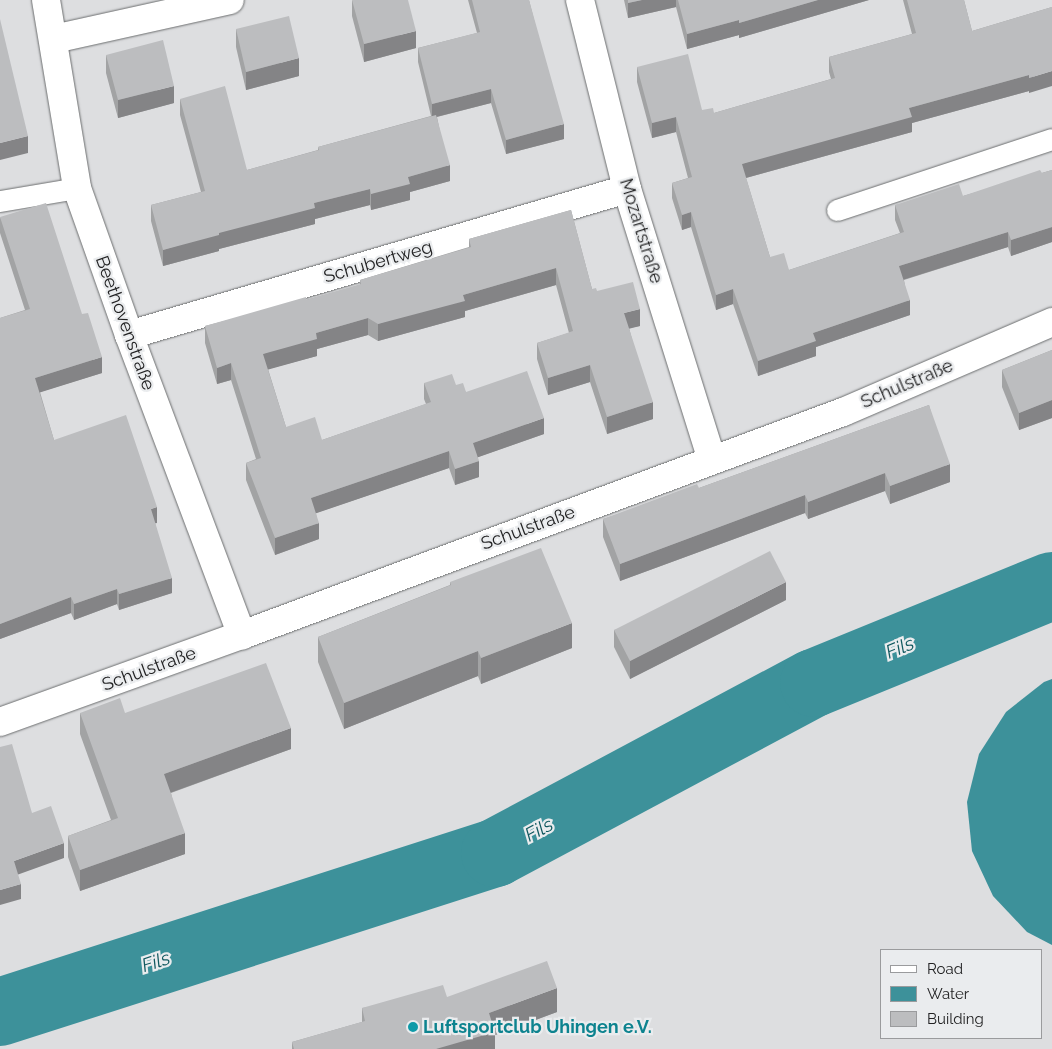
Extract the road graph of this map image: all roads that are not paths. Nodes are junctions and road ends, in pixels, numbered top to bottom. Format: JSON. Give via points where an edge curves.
{"nodes":[{"id":1,"x":46,"y":0,"type":"edge"},
{"id":2,"x":230,"y":0,"type":"edge"},
{"id":3,"x":580,"y":0,"type":"edge"},
{"id":4,"x":54,"y":39,"type":"junction"},
{"id":5,"x":1052,"y":138,"type":"edge"},
{"id":6,"x":78,"y":188,"type":"junction"},
{"id":7,"x":628,"y":189,"type":"junction"},
{"id":8,"x":0,"y":202,"type":"edge"},
{"id":9,"x":837,"y":210,"type":"dead end"},
{"id":10,"x":1052,"y":322,"type":"edge"},
{"id":11,"x":129,"y":335,"type":"junction"},
{"id":12,"x":712,"y":460,"type":"junction"},
{"id":13,"x":242,"y":635,"type":"junction"},
{"id":14,"x":0,"y":722,"type":"edge"}],
"edges":[{"from":1,"to":4,"type":"street","name":"Beethovenstraße"},
{"from":2,"to":4,"type":"street"},
{"from":3,"to":7,"type":"street","name":"Mozartstraße"},
{"from":4,"to":6,"type":"street","name":"Beethovenstraße"},
{"from":5,"to":9,"type":"lane"},
{"from":6,"to":8,"type":"lane"},
{"from":6,"to":11,"type":"street","name":"Beethovenstraße"},
{"from":7,"to":11,"type":"street","name":"Schubertweg"},
{"from":7,"to":12,"type":"street","name":"Mozartstraße"},
{"from":10,"to":12,"type":"street","name":"Schulstraße","via":[[843,412]]},
{"from":11,"to":13,"type":"street","name":"Beethovenstraße"},
{"from":12,"to":13,"type":"street","name":"Schulstraße"},
{"from":13,"to":14,"type":"street","name":"Schulstraße"}]}
